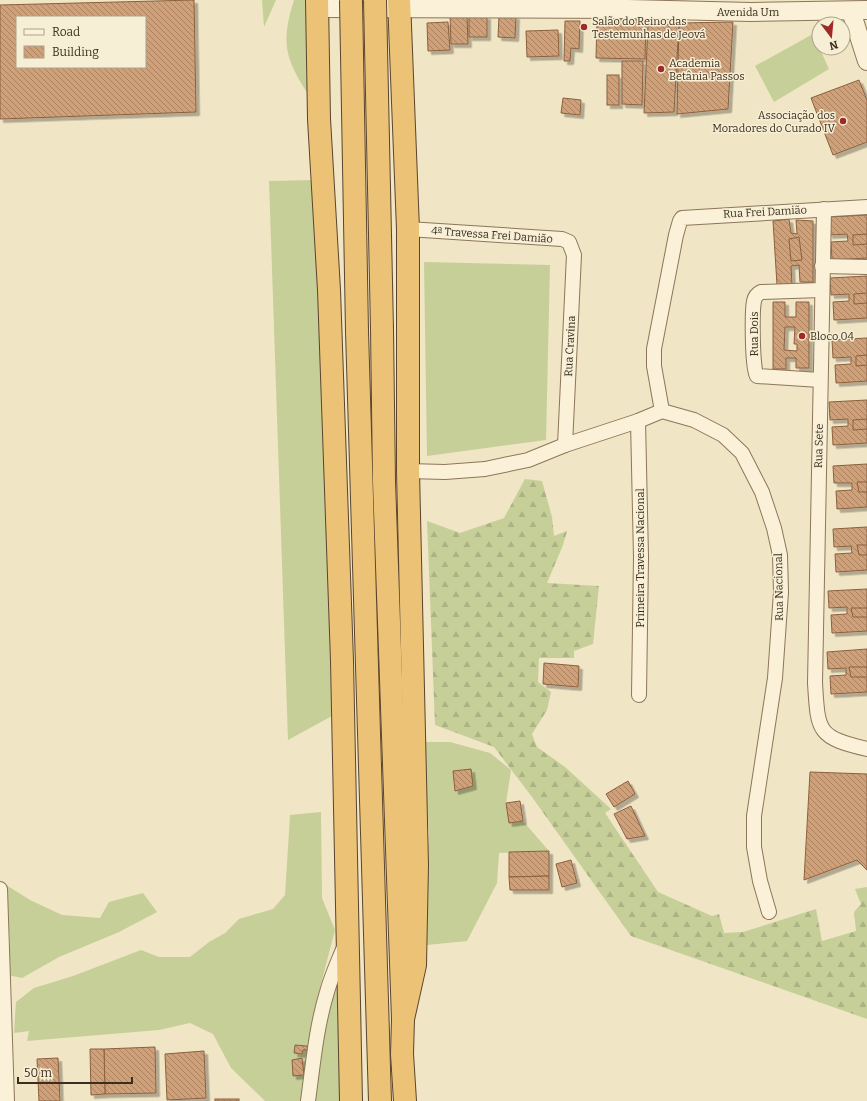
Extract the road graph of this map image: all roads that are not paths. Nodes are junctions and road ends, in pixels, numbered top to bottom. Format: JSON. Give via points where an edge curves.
{"nodes":[{"id":1,"x":351,"y":0,"type":"edge"},
{"id":2,"x":375,"y":0,"type":"edge"},
{"id":3,"x":317,"y":4,"type":"edge"},
{"id":4,"x":399,"y":4,"type":"edge"},
{"id":5,"x":628,"y":4,"type":"edge"},
{"id":6,"x":859,"y":11,"type":"edge"},
{"id":7,"x":867,"y":61,"type":"edge"},
{"id":8,"x":867,"y":207,"type":"edge"},
{"id":9,"x":824,"y":209,"type":"junction"},
{"id":10,"x":408,"y":229,"type":"junction"},
{"id":11,"x":572,"y":247,"type":"joint"},
{"id":12,"x":822,"y":266,"type":"junction"},
{"id":13,"x":867,"y":267,"type":"edge"},
{"id":14,"x":822,"y":290,"type":"junction"},
{"id":15,"x":820,"y":380,"type":"junction"},
{"id":16,"x":662,"y":411,"type":"junction"},
{"id":17,"x":638,"y":421,"type":"junction"},
{"id":18,"x":565,"y":445,"type":"junction"},
{"id":19,"x":408,"y":471,"type":"junction"},
{"id":20,"x":639,"y":695,"type":"dead end"},
{"id":21,"x":867,"y":749,"type":"edge"},
{"id":22,"x":0,"y":889,"type":"edge"},
{"id":23,"x":769,"y":912,"type":"dead end"},
{"id":24,"x":348,"y":937,"type":"junction"},
{"id":25,"x":403,"y":1019,"type":"junction"},
{"id":26,"x":8,"y":1101,"type":"edge"},
{"id":27,"x":308,"y":1101,"type":"edge"},
{"id":28,"x":351,"y":1101,"type":"edge"},
{"id":29,"x":380,"y":1101,"type":"edge"},
{"id":30,"x":405,"y":1101,"type":"edge"}],
"edges":[{"from":1,"to":29,"type":"highway","bridge":true,"via":[[357,331]]},
{"from":2,"to":25,"type":"highway","bridge":true,"via":[[384,481]]},
{"from":3,"to":4,"type":"street","name":"Avenida Um"},
{"from":3,"to":24,"type":"highway","via":[[319,119],[329,290],[342,661]]},
{"from":4,"to":5,"type":"street","name":"Avenida Um"},
{"from":4,"to":10,"type":"highway"},
{"from":5,"to":6,"type":"street","name":"Avenida Um","via":[[752,12]]},
{"from":6,"to":7,"type":"street"},
{"from":8,"to":9,"type":"street","name":"Rua Frei Damião"},
{"from":9,"to":12,"type":"street","name":"Rua Sete"},
{"from":9,"to":16,"type":"street","name":"Rua Frei Damião","via":[[688,216],[680,221],[654,349],[654,366]]},
{"from":10,"to":11,"type":"street","name":"4ª Travessa Frei Damião","via":[[562,240],[569,242]]},
{"from":10,"to":19,"type":"highway"},
{"from":11,"to":18,"type":"street","name":"Rua Cravina","via":[[574,255]]},
{"from":12,"to":13,"type":"street"},
{"from":12,"to":14,"type":"street","name":"Rua Sete"},
{"from":14,"to":15,"type":"street","name":"Rua Sete"},
{"from":14,"to":15,"type":"street","name":"Rua Dois","via":[[758,293],[754,301],[753,315],[754,367],[757,376]]},
{"from":15,"to":21,"type":"street","name":"Rua Sete","via":[[815,683],[817,715],[820,728],[828,735]]},
{"from":16,"to":17,"type":"street"},
{"from":16,"to":23,"type":"street","name":"Rua Nacional","via":[[694,420],[723,435],[742,453],[762,492],[780,555],[779,646],[770,722],[758,779],[754,816],[754,847]]},
{"from":17,"to":18,"type":"street"},
{"from":17,"to":20,"type":"street","name":"Primeira Travessa Nacional","via":[[641,556]]},
{"from":18,"to":19,"type":"street","via":[[528,460],[485,469]]},
{"from":19,"to":25,"type":"highway","via":[[417,926],[415,965]]},
{"from":22,"to":26,"type":"street"},
{"from":24,"to":27,"type":"street","via":[[326,992],[315,1046]]},
{"from":24,"to":28,"type":"highway"},
{"from":25,"to":30,"type":"highway"}]}
